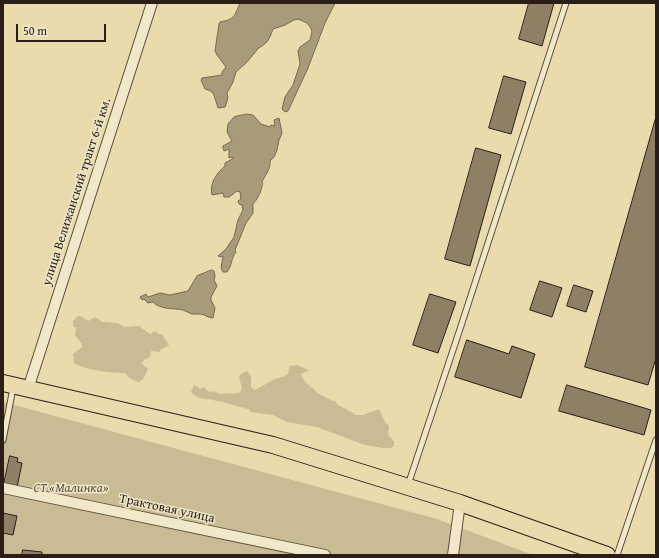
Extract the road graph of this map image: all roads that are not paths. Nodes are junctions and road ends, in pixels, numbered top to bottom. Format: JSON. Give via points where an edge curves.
{"nodes":[{"id":1,"x":152,"y":3,"type":"edge"},
{"id":2,"x":566,"y":3,"type":"edge"},
{"id":3,"x":15,"y":385,"type":"edge"},
{"id":4,"x":3,"y":440,"type":"edge"},
{"id":5,"x":656,"y":440,"type":"edge"},
{"id":6,"x":408,"y":486,"type":"junction"},
{"id":7,"x":3,"y":488,"type":"edge"},
{"id":8,"x":460,"y":503,"type":"junction"},
{"id":9,"x":325,"y":555,"type":"edge"},
{"id":10,"x":454,"y":555,"type":"edge"},
{"id":11,"x":607,"y":555,"type":"edge"},
{"id":12,"x":617,"y":555,"type":"edge"}],
"edges":[{"from":1,"to":3,"type":"street","name":"улица Велижанский тракт 6-й км."},
{"from":2,"to":6,"type":"lane"},
{"from":3,"to":4,"type":"lane"},
{"from":3,"to":6,"type":"main road","via":[[273,445]]},
{"from":5,"to":12,"type":"lane"},
{"from":6,"to":8,"type":"main road"},
{"from":7,"to":9,"type":"street","name":"Трактовая улица"},
{"from":8,"to":10,"type":"street"},
{"from":8,"to":11,"type":"main road"}]}
